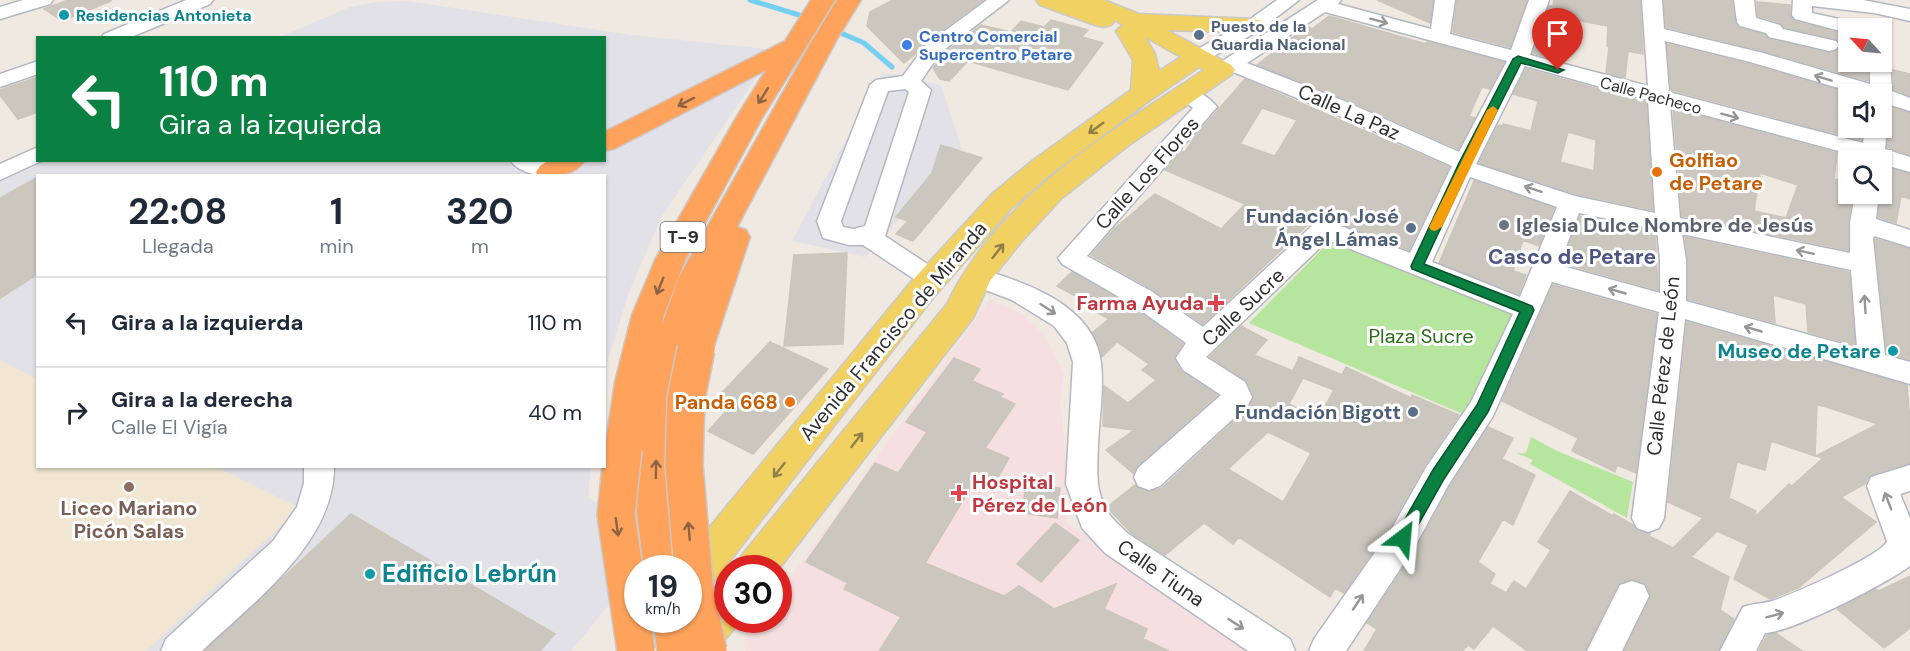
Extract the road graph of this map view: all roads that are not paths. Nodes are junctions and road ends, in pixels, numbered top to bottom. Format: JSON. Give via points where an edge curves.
{"nodes":[{"id":1,"x":44,"y":0,"type":"edge"},
{"id":2,"x":203,"y":0,"type":"edge"},
{"id":3,"x":823,"y":0,"type":"edge"},
{"id":4,"x":849,"y":0,"type":"edge"},
{"id":5,"x":999,"y":0,"type":"edge"},
{"id":6,"x":1048,"y":0,"type":"edge"},
{"id":7,"x":1083,"y":0,"type":"edge"},
{"id":8,"x":1289,"y":0,"type":"edge"},
{"id":9,"x":1445,"y":0,"type":"edge"},
{"id":10,"x":1539,"y":0,"type":"edge"},
{"id":11,"x":1652,"y":0,"type":"edge"},
{"id":12,"x":1744,"y":0,"type":"edge"},
{"id":13,"x":1803,"y":0,"type":"edge"},
{"id":14,"x":1811,"y":0,"type":"edge"},
{"id":15,"x":1322,"y":2,"type":"edge"},
{"id":16,"x":0,"y":13,"type":"edge"},
{"id":17,"x":1910,"y":15,"type":"edge"},
{"id":18,"x":1126,"y":23,"type":"junction"},
{"id":19,"x":1838,"y":24,"type":"edge"},
{"id":20,"x":1268,"y":29,"type":"junction"},
{"id":21,"x":1656,"y":33,"type":"junction"},
{"id":22,"x":116,"y":36,"type":"edge"},
{"id":23,"x":808,"y":38,"type":"junction"},
{"id":24,"x":1440,"y":38,"type":"junction"},
{"id":25,"x":1828,"y":45,"type":"dead end"},
{"id":26,"x":1518,"y":59,"type":"junction"},
{"id":27,"x":36,"y":68,"type":"edge"},
{"id":28,"x":1205,"y":72,"type":"junction"},
{"id":29,"x":0,"y":81,"type":"edge"},
{"id":30,"x":909,"y":82,"type":"junction"},
{"id":31,"x":1844,"y":84,"type":"edge"},
{"id":32,"x":1143,"y":93,"type":"junction"},
{"id":33,"x":1659,"y":97,"type":"junction"},
{"id":34,"x":1892,"y":99,"type":"edge"},
{"id":35,"x":1910,"y":105,"type":"edge"},
{"id":36,"x":606,"y":142,"type":"edge"},
{"id":37,"x":1847,"y":150,"type":"edge"},
{"id":38,"x":36,"y":155,"type":"edge"},
{"id":39,"x":1466,"y":161,"type":"junction"},
{"id":40,"x":1892,"y":161,"type":"edge"},
{"id":41,"x":528,"y":162,"type":"edge"},
{"id":42,"x":1910,"y":165,"type":"edge"},
{"id":43,"x":554,"y":169,"type":"edge"},
{"id":44,"x":0,"y":173,"type":"edge"},
{"id":45,"x":1571,"y":203,"type":"junction"},
{"id":46,"x":1865,"y":204,"type":"edge"},
{"id":47,"x":1668,"y":222,"type":"junction"},
{"id":48,"x":1862,"y":223,"type":"junction"},
{"id":49,"x":868,"y":236,"type":"junction"},
{"id":50,"x":1910,"y":239,"type":"edge"},
{"id":51,"x":1862,"y":264,"type":"junction"},
{"id":52,"x":1417,"y":266,"type":"junction"},
{"id":53,"x":1543,"y":270,"type":"junction"},
{"id":54,"x":975,"y":277,"type":"junction"},
{"id":55,"x":932,"y":279,"type":"junction"},
{"id":56,"x":1673,"y":306,"type":"junction"},
{"id":57,"x":1528,"y":310,"type":"junction"},
{"id":58,"x":1204,"y":342,"type":"junction"},
{"id":59,"x":683,"y":351,"type":"junction"},
{"id":60,"x":1872,"y":363,"type":"junction"},
{"id":61,"x":1910,"y":373,"type":"edge"},
{"id":62,"x":319,"y":468,"type":"edge"},
{"id":63,"x":1149,"y":477,"type":"dead end"},
{"id":64,"x":1910,"y":478,"type":"edge"},
{"id":65,"x":1647,"y":518,"type":"dead end"},
{"id":66,"x":662,"y":555,"type":"edge"},
{"id":67,"x":766,"y":555,"type":"edge"},
{"id":68,"x":702,"y":566,"type":"edge"},
{"id":69,"x":1632,"y":596,"type":"dead end"},
{"id":70,"x":714,"y":621,"type":"edge"},
{"id":71,"x":650,"y":633,"type":"edge"},
{"id":72,"x":674,"y":633,"type":"edge"},
{"id":73,"x":178,"y":651,"type":"edge"},
{"id":74,"x":636,"y":651,"type":"edge"},
{"id":75,"x":676,"y":651,"type":"edge"},
{"id":76,"x":690,"y":651,"type":"edge"},
{"id":77,"x":708,"y":651,"type":"edge"},
{"id":78,"x":1278,"y":651,"type":"edge"},
{"id":79,"x":1326,"y":651,"type":"edge"},
{"id":80,"x":1604,"y":651,"type":"edge"},
{"id":81,"x":1737,"y":651,"type":"edge"}],
"edges":[{"from":1,"to":16,"type":"street"},
{"from":2,"to":22,"type":"street"},
{"from":3,"to":23,"type":"highway","number":"T-9"},
{"from":4,"to":23,"type":"highway","number":"T-9"},
{"from":5,"to":30,"type":"street","via":[[933,49]]},
{"from":6,"to":18,"type":"main road"},
{"from":7,"to":18,"type":"main road"},
{"from":8,"to":20,"type":"street"},
{"from":9,"to":24,"type":"street"},
{"from":10,"to":26,"type":"street"},
{"from":11,"to":21,"type":"street","name":"Calle Pérez de León"},
{"from":12,"to":25,"type":"street","via":[[1747,22]]},
{"from":13,"to":19,"type":"street","via":[[1802,15]]},
{"from":14,"to":17,"type":"street"},
{"from":15,"to":20,"type":"street"},
{"from":15,"to":24,"type":"street","name":"Calle Pacheco","one_way":true},
{"from":18,"to":20,"type":"main road"},
{"from":18,"to":28,"type":"main road"},
{"from":18,"to":32,"type":"main road","via":[[1147,59]]},
{"from":20,"to":28,"type":"street"},
{"from":20,"to":28,"type":"street"},
{"from":31,"to":21,"type":"street","one_way":true,"via":[[1756,57]]},
{"from":21,"to":33,"type":"street","name":"Calle Pérez de León"},
{"from":23,"to":36,"type":"highway","one_way":true},
{"from":23,"to":59,"type":"highway","number":"T-9","via":[[793,100]]},
{"from":23,"to":74,"type":"highway","number":"T-9","one_way":true,"bridge":true,"via":[[749,118],[672,258],[648,315],[632,382],[615,514]]},
{"from":24,"to":26,"type":"street","name":"Calle Pacheco"},
{"from":26,"to":33,"type":"street","name":"Calle Pacheco"},
{"from":26,"to":39,"type":"street"},
{"from":27,"to":29,"type":"street"},
{"from":28,"to":32,"type":"main road","name":"Avenida Francisco de Miranda"},
{"from":28,"to":39,"type":"street","name":"Calle La Paz","via":[[1324,100]]},
{"from":54,"to":28,"type":"main road","name":"Avenida Francisco de Miranda","one_way":true,"via":[[1052,191]]},
{"from":28,"to":58,"type":"street","name":"Calle Los Flores","via":[[1206,107],[1072,257],[1142,298]]},
{"from":30,"to":49,"type":"street","via":[[920,90],[876,231]]},
{"from":30,"to":49,"type":"street","via":[[883,84],[878,90],[829,221],[832,232],[858,238]]},
{"from":32,"to":55,"type":"main road","name":"Avenida Francisco de Miranda","one_way":true,"via":[[1002,201]]},
{"from":33,"to":37,"type":"street","name":"Calle Pacheco","one_way":true},
{"from":33,"to":47,"type":"street","name":"Calle Pérez de León"},
{"from":34,"to":35,"type":"street"},
{"from":38,"to":44,"type":"street"},
{"from":45,"to":39,"type":"street","name":"Calle La Paz","one_way":true},
{"from":39,"to":52,"type":"street"},
{"from":40,"to":42,"type":"street","name":"Calle Pacheco"},
{"from":41,"to":43,"type":"street"},
{"from":45,"to":47,"type":"street","name":"Calle La Paz"},
{"from":45,"to":53,"type":"street"},
{"from":46,"to":48,"type":"street"},
{"from":51,"to":47,"type":"street","name":"Calle La Paz","one_way":true},
{"from":47,"to":56,"type":"street","name":"Calle Pérez de León"},
{"from":48,"to":50,"type":"street"},
{"from":48,"to":51,"type":"street"},
{"from":49,"to":55,"type":"street"},
{"from":60,"to":51,"type":"street","one_way":true},
{"from":52,"to":57,"type":"street"},
{"from":52,"to":58,"type":"street","name":"Calle Sucre","via":[[1324,229]]},
{"from":56,"to":53,"type":"street","one_way":true},
{"from":53,"to":57,"type":"street"},
{"from":67,"to":54,"type":"main road","name":"Avenida Francisco de Miranda","one_way":true,"via":[[961,310]]},
{"from":54,"to":78,"type":"street","name":"Calle Tiuna","one_way":true,"via":[[1043,306],[1063,320],[1079,339],[1087,362],[1082,484],[1093,518],[1116,543]]},
{"from":55,"to":68,"type":"main road","name":"Avenida Francisco de Miranda","one_way":true},
{"from":60,"to":56,"type":"street","one_way":true},
{"from":56,"to":65,"type":"street","name":"Calle Pérez de León"},
{"from":79,"to":57,"type":"street","one_way":true,"via":[[1403,538],[1438,475],[1483,408]]},
{"from":58,"to":63,"type":"street","name":"Calle Sucre","via":[[1190,358],[1235,390],[1237,399]]},
{"from":66,"to":59,"type":"highway","number":"T-9","one_way":true,"via":[[656,514],[657,413]]},
{"from":77,"to":59,"type":"highway","number":"T-9","one_way":true,"bridge":true,"via":[[695,593],[684,465]]},
{"from":60,"to":61,"type":"street"},
{"from":62,"to":73,"type":"street","via":[[311,512],[284,551]]},
{"from":81,"to":64,"type":"street","one_way":true,"via":[[1755,618],[1775,617],[1879,569],[1899,555],[1903,541],[1882,486]]},
{"from":69,"to":80,"type":"street"},
{"from":70,"to":76,"type":"main road"},
{"from":71,"to":74,"type":"main road"},
{"from":72,"to":75,"type":"highway","bridge":true}]}
